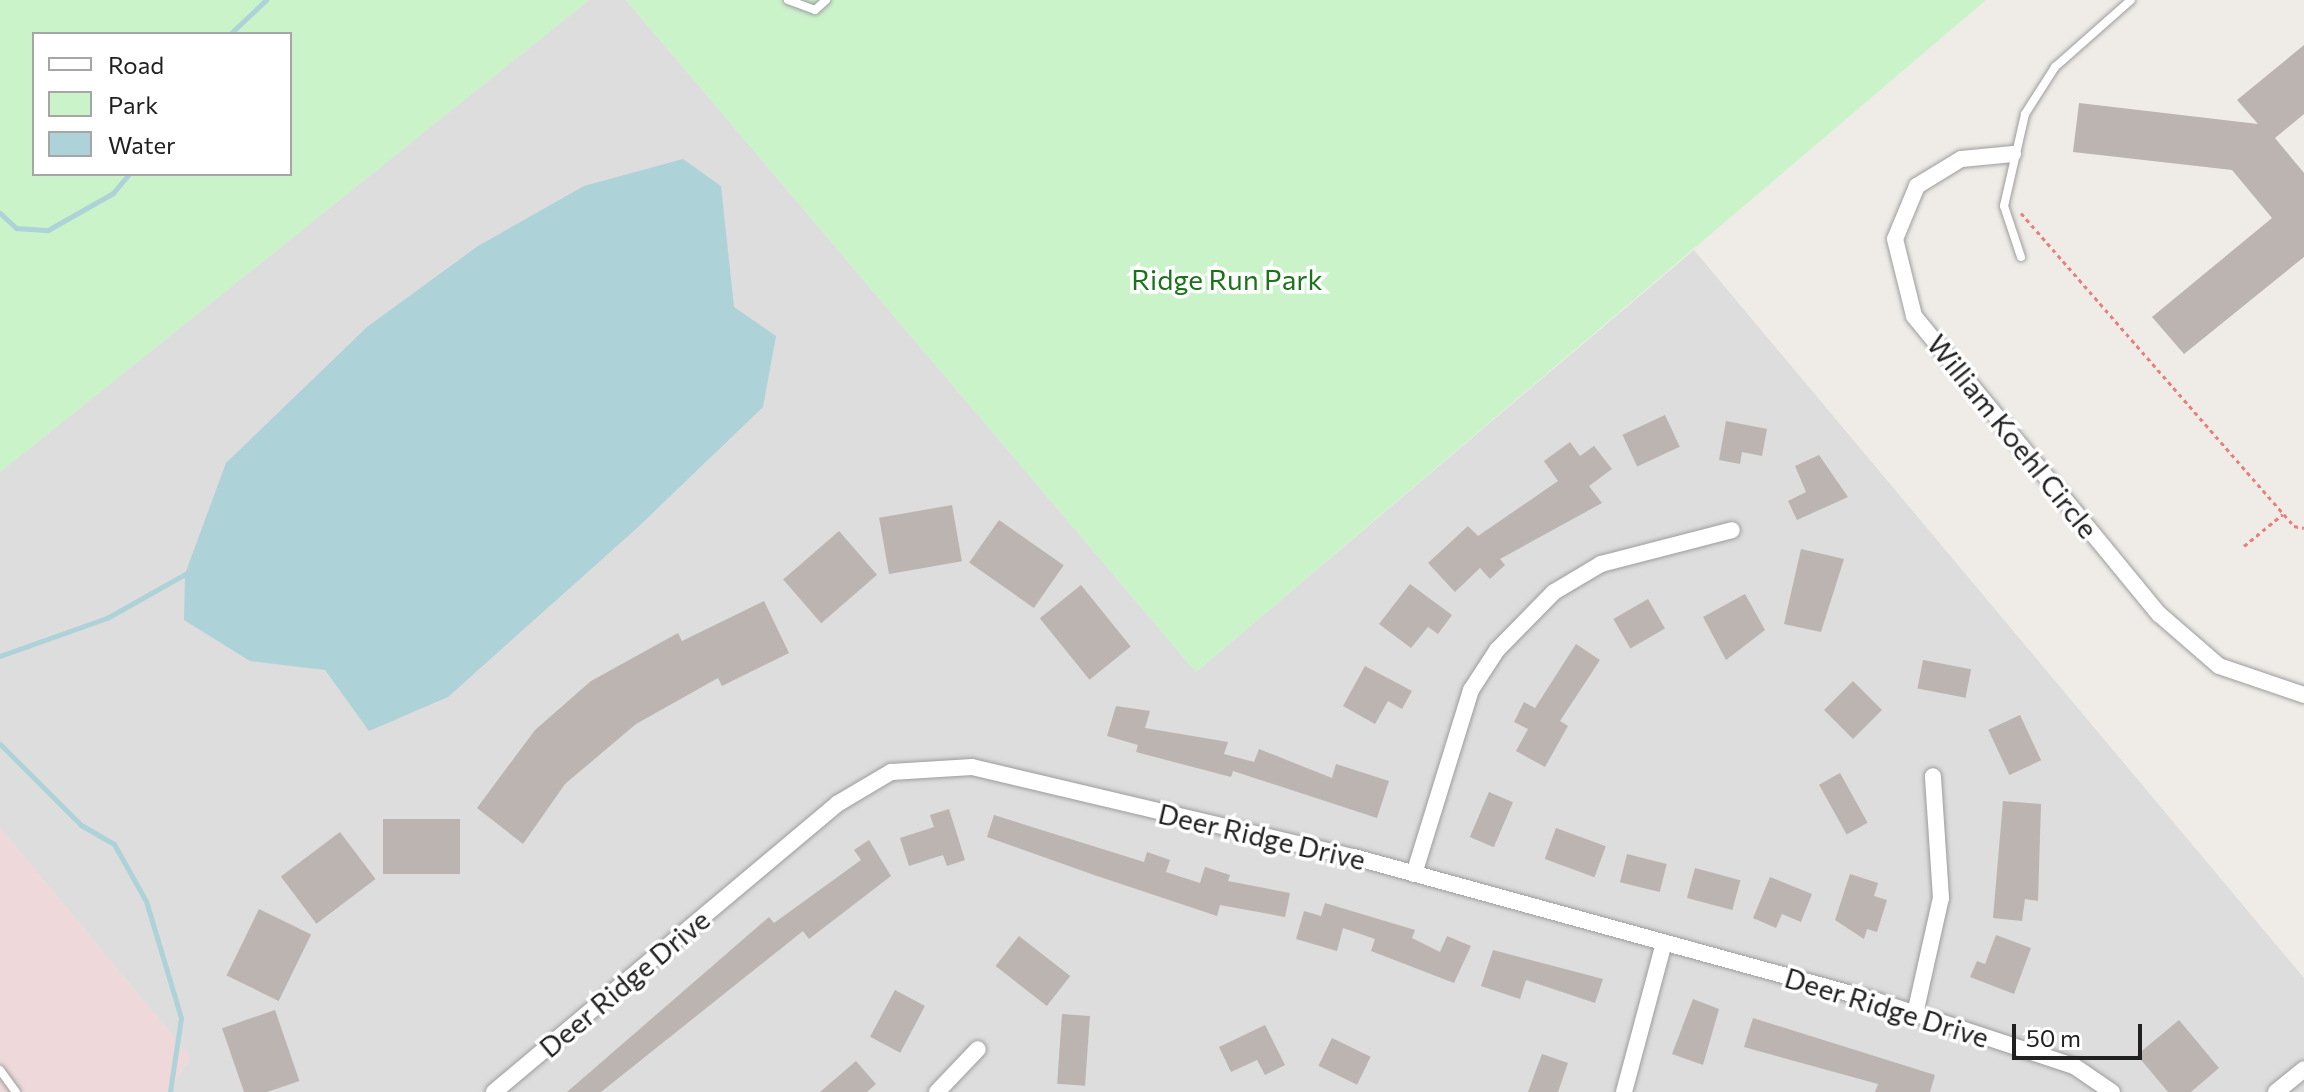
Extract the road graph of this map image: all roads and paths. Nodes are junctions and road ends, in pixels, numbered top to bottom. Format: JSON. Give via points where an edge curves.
{"nodes":[{"id":1,"x":788,"y":0,"type":"edge"},
{"id":2,"x":826,"y":0,"type":"edge"},
{"id":3,"x":2131,"y":0,"type":"edge"},
{"id":4,"x":2013,"y":154,"type":"junction"},
{"id":5,"x":2006,"y":196,"type":"junction"},
{"id":6,"x":2021,"y":257,"type":"dead end"},
{"id":7,"x":2283,"y":514,"type":"junction"},
{"id":8,"x":2304,"y":528,"type":"edge"},
{"id":9,"x":1732,"y":530,"type":"dead end"},
{"id":10,"x":2244,"y":546,"type":"dead end"},
{"id":11,"x":2304,"y":695,"type":"edge"},
{"id":12,"x":1933,"y":776,"type":"dead end"},
{"id":13,"x":1414,"y":874,"type":"junction"},
{"id":14,"x":1664,"y":943,"type":"junction"},
{"id":15,"x":1915,"y":1014,"type":"junction"},
{"id":16,"x":978,"y":1049,"type":"dead end"},
{"id":17,"x":2304,"y":1069,"type":"edge"},
{"id":18,"x":0,"y":1070,"type":"edge"},
{"id":19,"x":16,"y":1092,"type":"edge"},
{"id":20,"x":494,"y":1092,"type":"edge"},
{"id":21,"x":937,"y":1092,"type":"edge"},
{"id":22,"x":1624,"y":1092,"type":"edge"},
{"id":23,"x":2112,"y":1092,"type":"edge"},
{"id":24,"x":2276,"y":1092,"type":"edge"}],
"edges":[{"from":1,"to":2,"type":"lane","via":[[815,10]]},
{"from":3,"to":4,"type":"lane","via":[[2055,67],[2025,114]]},
{"from":4,"to":5,"type":"lane"},
{"from":4,"to":11,"type":"street","name":"William Koehl Circle","via":[[1961,159],[1917,186],[1895,239],[1914,316],[2169,624],[2219,666]]},
{"from":5,"to":6,"type":"lane","via":[[2007,226]]},
{"from":5,"to":7,"type":"path"},
{"from":7,"to":8,"type":"path"},
{"from":7,"to":10,"type":"path"},
{"from":9,"to":13,"type":"street","via":[[1601,564],[1554,592],[1497,650],[1471,690]]},
{"from":12,"to":15,"type":"street","via":[[1941,898]]},
{"from":13,"to":14,"type":"street","name":"Deer Ridge Drive"},
{"from":13,"to":20,"type":"street","name":"Deer Ridge Drive","via":[[972,767],[891,772],[837,804]]},
{"from":14,"to":15,"type":"street","name":"Deer Ridge Drive"},
{"from":14,"to":22,"type":"street"},
{"from":15,"to":23,"type":"street","name":"Deer Ridge Drive","via":[[2074,1066]]},
{"from":16,"to":21,"type":"street"},
{"from":17,"to":24,"type":"street"},
{"from":18,"to":19,"type":"lane"}]}
